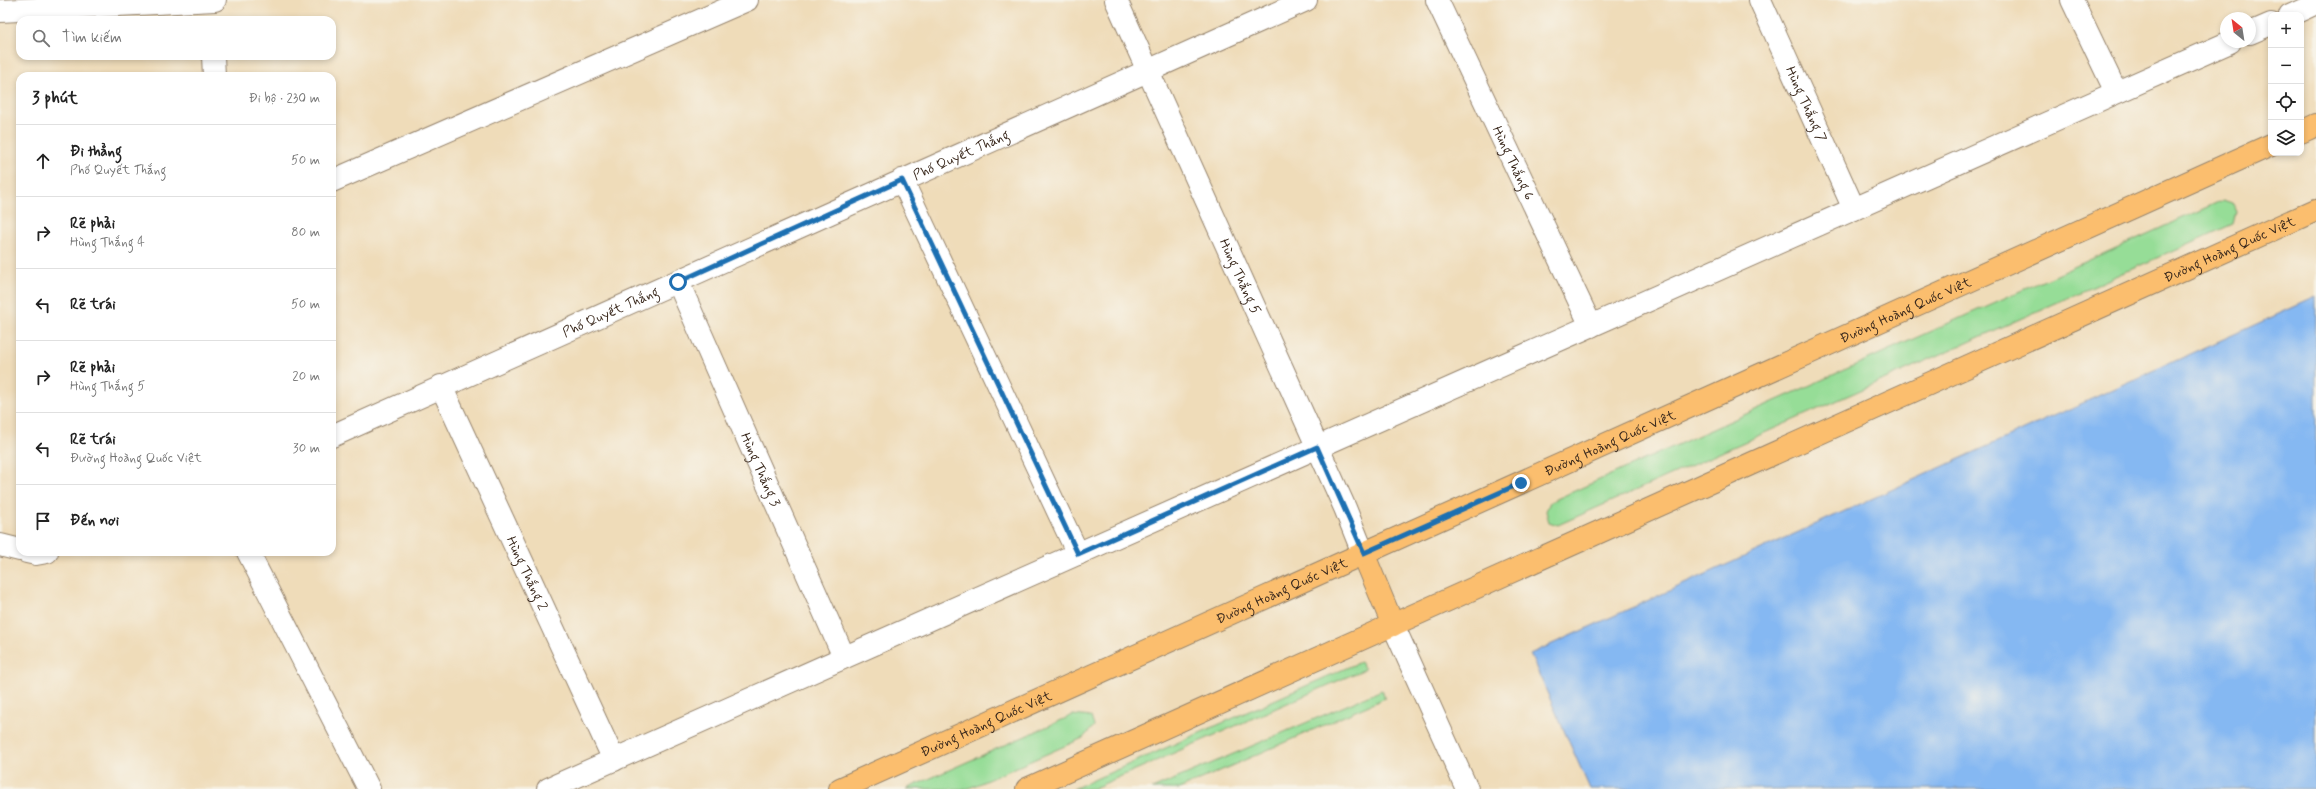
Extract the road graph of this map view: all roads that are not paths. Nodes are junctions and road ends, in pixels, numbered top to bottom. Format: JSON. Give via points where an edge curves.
{"nodes":[{"id":1,"x":747,"y":0,"type":"edge"},
{"id":2,"x":1116,"y":0,"type":"edge"},
{"id":3,"x":1306,"y":0,"type":"edge"},
{"id":4,"x":1437,"y":0,"type":"edge"},
{"id":5,"x":1760,"y":0,"type":"edge"},
{"id":6,"x":2072,"y":0,"type":"edge"},
{"id":7,"x":2316,"y":4,"type":"edge"},
{"id":8,"x":213,"y":5,"type":"edge"},
{"id":9,"x":0,"y":11,"type":"edge"},
{"id":10,"x":2297,"y":12,"type":"edge"},
{"id":11,"x":2268,"y":25,"type":"edge"},
{"id":12,"x":2256,"y":30,"type":"edge"},
{"id":13,"x":2220,"y":46,"type":"edge"},
{"id":14,"x":214,"y":60,"type":"edge"},
{"id":15,"x":1148,"y":70,"type":"junction"},
{"id":16,"x":214,"y":72,"type":"edge"},
{"id":17,"x":2116,"y":92,"type":"junction"},
{"id":18,"x":2316,"y":125,"type":"edge"},
{"id":19,"x":2304,"y":131,"type":"edge"},
{"id":20,"x":2268,"y":146,"type":"edge"},
{"id":21,"x":336,"y":179,"type":"edge"},
{"id":22,"x":902,"y":180,"type":"junction"},
{"id":23,"x":1854,"y":209,"type":"junction"},
{"id":24,"x":2316,"y":210,"type":"edge"},
{"id":25,"x":678,"y":282,"type":"junction"},
{"id":26,"x":1591,"y":326,"type":"junction"},
{"id":27,"x":441,"y":386,"type":"junction"},
{"id":28,"x":336,"y":434,"type":"edge"},
{"id":29,"x":1317,"y":447,"type":"junction"},
{"id":30,"x":0,"y":545,"type":"edge"},
{"id":31,"x":16,"y":549,"type":"edge"},
{"id":32,"x":1364,"y":553,"type":"junction"},
{"id":33,"x":1078,"y":554,"type":"junction"},
{"id":34,"x":250,"y":556,"type":"edge"},
{"id":35,"x":1393,"y":625,"type":"junction"},
{"id":36,"x":844,"y":657,"type":"junction"},
{"id":37,"x":614,"y":760,"type":"junction"},
{"id":38,"x":369,"y":789,"type":"edge"},
{"id":39,"x":548,"y":789,"type":"edge"},
{"id":40,"x":840,"y":789,"type":"edge"},
{"id":41,"x":1027,"y":789,"type":"edge"},
{"id":42,"x":1467,"y":789,"type":"edge"}],
"edges":[{"from":1,"to":21,"type":"street"},
{"from":2,"to":15,"type":"street","name":"Hùng Thắng 5"},
{"from":3,"to":15,"type":"street","name":"Phố Quyết Thắng"},
{"from":4,"to":26,"type":"street","name":"Hùng Thắng 6"},
{"from":5,"to":23,"type":"street","name":"Hùng Thắng 7"},
{"from":6,"to":17,"type":"street"},
{"from":7,"to":10,"type":"street"},
{"from":8,"to":9,"type":"street"},
{"from":11,"to":12,"type":"street"},
{"from":13,"to":17,"type":"street"},
{"from":14,"to":16,"type":"street"},
{"from":15,"to":22,"type":"street","name":"Phố Quyết Thắng"},
{"from":15,"to":29,"type":"street","name":"Hùng Thắng 5"},
{"from":17,"to":23,"type":"street"},
{"from":18,"to":19,"type":"main road"},
{"from":20,"to":32,"type":"main road","name":"Đường Hoàng Quốc Việt"},
{"from":22,"to":25,"type":"street","name":"Phố Quyết Thắng"},
{"from":22,"to":33,"type":"street"},
{"from":23,"to":26,"type":"street"},
{"from":24,"to":35,"type":"main road","name":"Đường Hoàng Quốc Việt"},
{"from":25,"to":27,"type":"street","name":"Phố Quyết Thắng"},
{"from":25,"to":36,"type":"street","name":"Hùng Thắng 3"},
{"from":26,"to":29,"type":"street"},
{"from":27,"to":28,"type":"street","name":"Phố Quyết Thắng"},
{"from":27,"to":37,"type":"street","name":"Hùng Thắng 2"},
{"from":29,"to":32,"type":"street","name":"Hùng Thắng 5"},
{"from":29,"to":33,"type":"street"},
{"from":30,"to":31,"type":"street"},
{"from":32,"to":35,"type":"main road"},
{"from":32,"to":40,"type":"main road","name":"Đường Hoàng Quốc Việt"},
{"from":33,"to":36,"type":"street"},
{"from":34,"to":38,"type":"street"},
{"from":35,"to":41,"type":"main road","name":"Đường Hoàng Quốc Việt"},
{"from":35,"to":42,"type":"street"},
{"from":36,"to":37,"type":"street"},
{"from":37,"to":39,"type":"street"}]}
